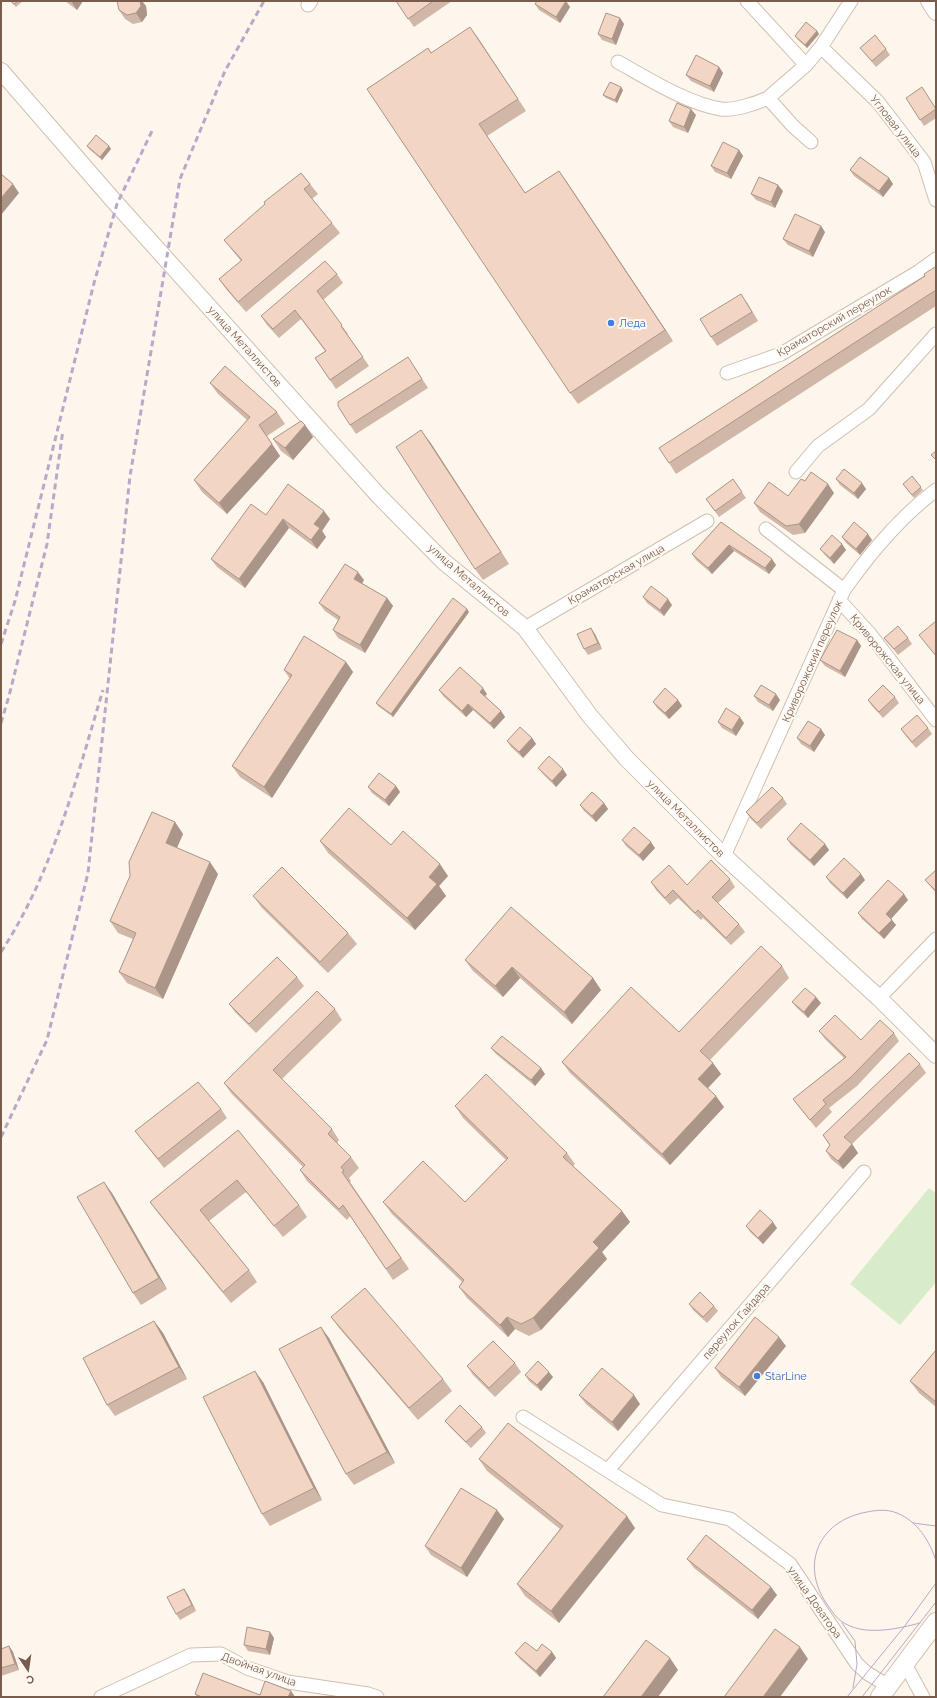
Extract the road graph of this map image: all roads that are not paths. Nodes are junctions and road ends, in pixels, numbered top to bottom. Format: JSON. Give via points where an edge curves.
{"nodes":[{"id":1,"x":747,"y":1,"type":"edge"},
{"id":2,"x":851,"y":1,"type":"edge"},
{"id":3,"x":929,"y":1,"type":"edge"},
{"id":4,"x":936,"y":12,"type":"edge"},
{"id":5,"x":821,"y":47,"type":"junction"},
{"id":6,"x":618,"y":62,"type":"dead end"},
{"id":7,"x":806,"y":65,"type":"junction"},
{"id":8,"x":1,"y":71,"type":"edge"},
{"id":9,"x":768,"y":98,"type":"junction"},
{"id":10,"x":811,"y":142,"type":"dead end"},
{"id":11,"x":936,"y":200,"type":"edge"},
{"id":12,"x":936,"y":259,"type":"edge"},
{"id":13,"x":936,"y":334,"type":"edge"},
{"id":14,"x":727,"y":373,"type":"dead end"},
{"id":15,"x":796,"y":472,"type":"dead end"},
{"id":16,"x":936,"y":490,"type":"edge"},
{"id":17,"x":707,"y":521,"type":"dead end"},
{"id":18,"x":766,"y":529,"type":"dead end"},
{"id":19,"x":842,"y":595,"type":"junction"},
{"id":20,"x":525,"y":628,"type":"junction"},
{"id":21,"x":936,"y":720,"type":"edge"},
{"id":22,"x":724,"y":856,"type":"junction"},
{"id":23,"x":936,"y":939,"type":"edge"},
{"id":24,"x":879,"y":998,"type":"junction"},
{"id":25,"x":936,"y":1055,"type":"edge"},
{"id":26,"x":864,"y":1172,"type":"dead end"},
{"id":27,"x":523,"y":1417,"type":"dead end"},
{"id":28,"x":608,"y":1470,"type":"junction"},
{"id":29,"x":936,"y":1622,"type":"edge"},
{"id":30,"x":905,"y":1664,"type":"junction"},
{"id":31,"x":884,"y":1692,"type":"edge"},
{"id":32,"x":925,"y":1696,"type":"edge"},
{"id":33,"x":101,"y":1697,"type":"edge"},
{"id":34,"x":377,"y":1697,"type":"edge"}],
"edges":[{"from":1,"to":7,"type":"street"},
{"from":2,"to":5,"type":"street"},
{"from":3,"to":4,"type":"street"},
{"from":5,"to":7,"type":"street"},
{"from":5,"to":11,"type":"street","name":"Угловая улица","via":[[878,102],[924,162]]},
{"from":6,"to":9,"type":"street","via":[[662,87],[722,110],[752,105]]},
{"from":7,"to":9,"type":"street"},
{"from":8,"to":20,"type":"street","name":"улица Металлистов","via":[[113,200],[378,495],[443,561]]},
{"from":9,"to":10,"type":"street"},
{"from":12,"to":14,"type":"street","name":"Краматорский переулок","via":[[781,354]]},
{"from":13,"to":15,"type":"street","via":[[869,409],[818,446]]},
{"from":16,"to":19,"type":"street","name":"Криворожский переулок","via":[[918,504],[865,561]]},
{"from":17,"to":20,"type":"street","name":"Краматорская улица"},
{"from":18,"to":19,"type":"street"},
{"from":19,"to":21,"type":"street","name":"Криворожская улица"},
{"from":19,"to":22,"type":"street","name":"Криворожский переулок"},
{"from":20,"to":22,"type":"street","name":"улица Металлистов","via":[[613,743]]},
{"from":22,"to":24,"type":"street","name":"улица Металлистов"},
{"from":23,"to":24,"type":"street"},
{"from":24,"to":25,"type":"street","name":"улица Металлистов"},
{"from":26,"to":28,"type":"street","name":"переулок Гайдара"},
{"from":27,"to":28,"type":"street","name":"улица Доватора"},
{"from":28,"to":31,"type":"street","name":"улица Доватора","via":[[662,1505],[730,1519],[790,1564],[857,1664]]},
{"from":29,"to":30,"type":"main road"},
{"from":30,"to":31,"type":"main road"},
{"from":30,"to":32,"type":"street"},
{"from":33,"to":34,"type":"street","name":"Двойная улица","via":[[191,1655],[221,1654],[247,1668],[288,1682]]}]}
